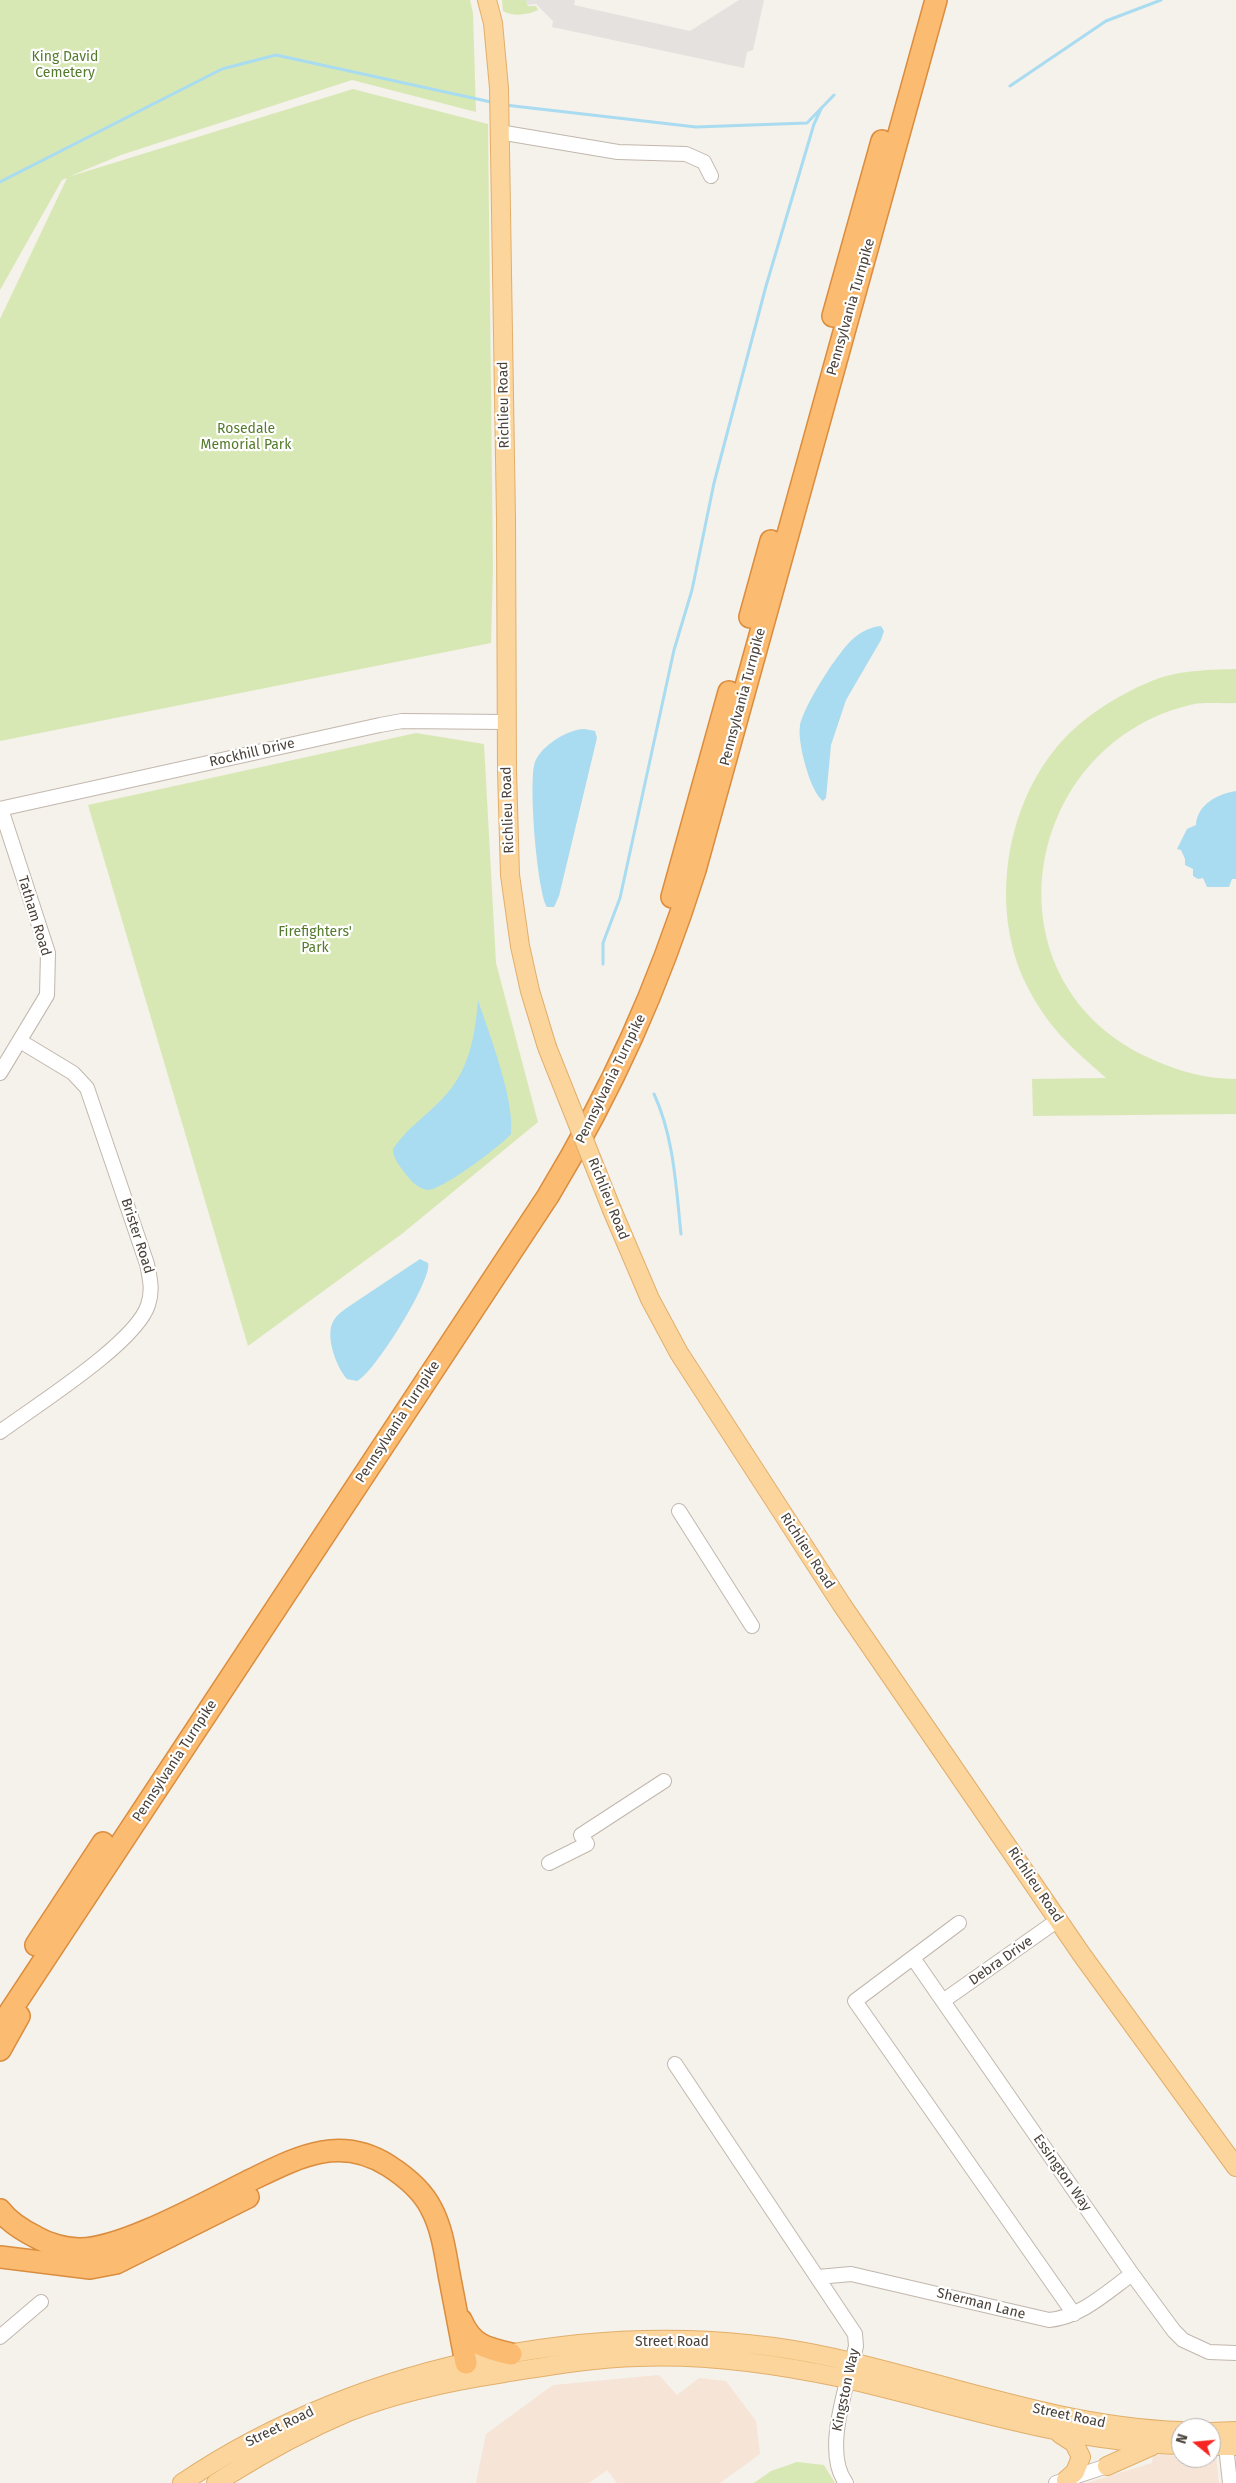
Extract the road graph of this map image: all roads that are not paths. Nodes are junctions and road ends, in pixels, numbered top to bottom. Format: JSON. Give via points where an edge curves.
{"nodes":[{"id":1,"x":488,"y":0,"type":"edge"},
{"id":2,"x":921,"y":0,"type":"edge"},
{"id":3,"x":936,"y":0,"type":"edge"},
{"id":4,"x":499,"y":132,"type":"junction"},
{"id":5,"x":711,"y":176,"type":"dead end"},
{"id":6,"x":506,"y":722,"type":"junction"},
{"id":7,"x":1,"y":809,"type":"edge"},
{"id":8,"x":20,"y":1041,"type":"junction"},
{"id":9,"x":0,"y":1073,"type":"edge"},
{"id":10,"x":0,"y":1432,"type":"edge"},
{"id":11,"x":680,"y":1512,"type":"dead end"},
{"id":12,"x":752,"y":1626,"type":"dead end"},
{"id":13,"x":664,"y":1781,"type":"dead end"},
{"id":14,"x":549,"y":1863,"type":"dead end"},
{"id":15,"x":95,"y":1883,"type":"junction"},
{"id":16,"x":1058,"y":1920,"type":"junction"},
{"id":17,"x":959,"y":1923,"type":"dead end"},
{"id":18,"x":913,"y":1958,"type":"junction"},
{"id":19,"x":0,"y":2000,"type":"edge"},
{"id":20,"x":943,"y":2001,"type":"junction"},
{"id":21,"x":0,"y":2026,"type":"edge"},
{"id":22,"x":0,"y":2050,"type":"edge"},
{"id":23,"x":675,"y":2064,"type":"dead end"},
{"id":24,"x":1236,"y":2167,"type":"edge"},
{"id":25,"x":0,"y":2210,"type":"edge"},
{"id":26,"x":0,"y":2257,"type":"edge"},
{"id":27,"x":1132,"y":2274,"type":"junction"},
{"id":28,"x":818,"y":2276,"type":"junction"},
{"id":29,"x":41,"y":2302,"type":"dead end"},
{"id":30,"x":455,"y":2308,"type":"junction"},
{"id":31,"x":1074,"y":2314,"type":"junction"},
{"id":32,"x":0,"y":2337,"type":"edge"},
{"id":33,"x":1236,"y":2353,"type":"edge"},
{"id":34,"x":511,"y":2354,"type":"junction"},
{"id":35,"x":463,"y":2369,"type":"junction"},
{"id":36,"x":851,"y":2372,"type":"junction"},
{"id":37,"x":1051,"y":2430,"type":"junction"},
{"id":38,"x":1171,"y":2430,"type":"edge"},
{"id":39,"x":1236,"y":2431,"type":"edge"},
{"id":40,"x":1221,"y":2432,"type":"edge"},
{"id":41,"x":1162,"y":2444,"type":"junction"},
{"id":42,"x":1171,"y":2444,"type":"edge"},
{"id":43,"x":1224,"y":2446,"type":"edge"},
{"id":44,"x":1107,"y":2466,"type":"joint"},
{"id":45,"x":1061,"y":2481,"type":"edge"},
{"id":46,"x":182,"y":2483,"type":"edge"},
{"id":47,"x":216,"y":2483,"type":"edge"},
{"id":48,"x":846,"y":2483,"type":"edge"},
{"id":49,"x":1230,"y":2483,"type":"edge"}],
"edges":[{"from":1,"to":4,"type":"main road","name":"Richlieu Road","via":[[498,60]]},
{"from":2,"to":19,"type":"highway","name":"Pennsylvania Turnpike","via":[[670,904],[624,1025],[589,1098],[534,1194]]},
{"from":3,"to":15,"type":"highway","name":"Pennsylvania Turnpike","via":[[695,870],[670,946],[634,1036],[589,1127],[548,1196]]},
{"from":4,"to":5,"type":"street","via":[[618,152],[686,154],[704,162]]},
{"from":4,"to":6,"type":"main road","name":"Richlieu Road"},
{"from":6,"to":7,"type":"street","name":"Rockhill Drive","via":[[402,721]]},
{"from":6,"to":16,"type":"main road","name":"Richlieu Road","bridge":true,"via":[[514,912],[530,991],[547,1047],[650,1300],[688,1367],[873,1653]]},
{"from":7,"to":8,"type":"street","name":"Tatham Road","via":[[48,953],[46,995]]},
{"from":8,"to":9,"type":"street","name":"Tatham Road"},
{"from":8,"to":10,"type":"street","name":"Brister Road","via":[[73,1072],[87,1088],[147,1264],[152,1288],[148,1307],[137,1326],[118,1346]]},
{"from":11,"to":12,"type":"street"},
{"from":13,"to":14,"type":"street","via":[[581,1835],[587,1844]]},
{"from":15,"to":21,"type":"highway","name":"Pennsylvania Turnpike"},
{"from":15,"to":22,"type":"highway"},
{"from":16,"to":20,"type":"street","name":"Debra Drive"},
{"from":16,"to":24,"type":"main road","name":"Richlieu Road"},
{"from":17,"to":18,"type":"street"},
{"from":18,"to":20,"type":"street","name":"Essington Way"},
{"from":18,"to":31,"type":"street","via":[[855,2002]]},
{"from":20,"to":27,"type":"street","name":"Essington Way"},
{"from":23,"to":28,"type":"street","name":"Kingston Way"},
{"from":25,"to":30,"type":"highway","via":[[26,2232],[45,2242],[79,2249],[99,2247],[142,2232],[306,2154],[344,2150],[366,2155],[404,2176],[422,2194],[442,2235]]},
{"from":26,"to":35,"type":"highway","via":[[90,2268],[116,2263],[295,2174],[325,2164],[346,2164],[390,2181],[409,2198],[421,2216]]},
{"from":27,"to":31,"type":"street","name":"Sherman Lane"},
{"from":27,"to":33,"type":"street","name":"Essington Way","via":[[1183,2340],[1209,2352]]},
{"from":28,"to":31,"type":"street","name":"Sherman Lane","via":[[851,2274],[1042,2320],[1062,2319]]},
{"from":28,"to":36,"type":"street","name":"Kingston Way","via":[[855,2334]]},
{"from":29,"to":32,"type":"street"},
{"from":30,"to":34,"type":"highway","via":[[470,2338],[488,2348]]},
{"from":30,"to":35,"type":"highway"},
{"from":34,"to":35,"type":"main road","name":"Street Road"},
{"from":34,"to":36,"type":"main road","name":"Street Road","via":[[616,2342],[692,2341],[768,2346]]},
{"from":35,"to":36,"type":"main road","name":"Street Road","via":[[638,2357],[690,2357]]},
{"from":35,"to":46,"type":"main road","name":"Street Road","via":[[374,2387],[340,2399],[260,2436]]},
{"from":35,"to":47,"type":"main road","name":"Street Road","via":[[349,2412],[269,2449]]},
{"from":36,"to":37,"type":"main road","name":"Street Road"},
{"from":36,"to":38,"type":"main road","name":"Street Road","via":[[1086,2420]]},
{"from":36,"to":48,"type":"street","name":"Kingston Way","via":[[836,2437],[835,2456]]},
{"from":37,"to":41,"type":"main road","name":"Street Road","via":[[1133,2444]]},
{"from":37,"to":45,"type":"main road","via":[[1069,2440],[1081,2457],[1079,2465]]},
{"from":39,"to":40,"type":"main road"},
{"from":41,"to":42,"type":"main road","name":"Street Road"},
{"from":41,"to":44,"type":"main road"},
{"from":43,"to":49,"type":"street"},
{"from":44,"to":45,"type":"street"}]}
